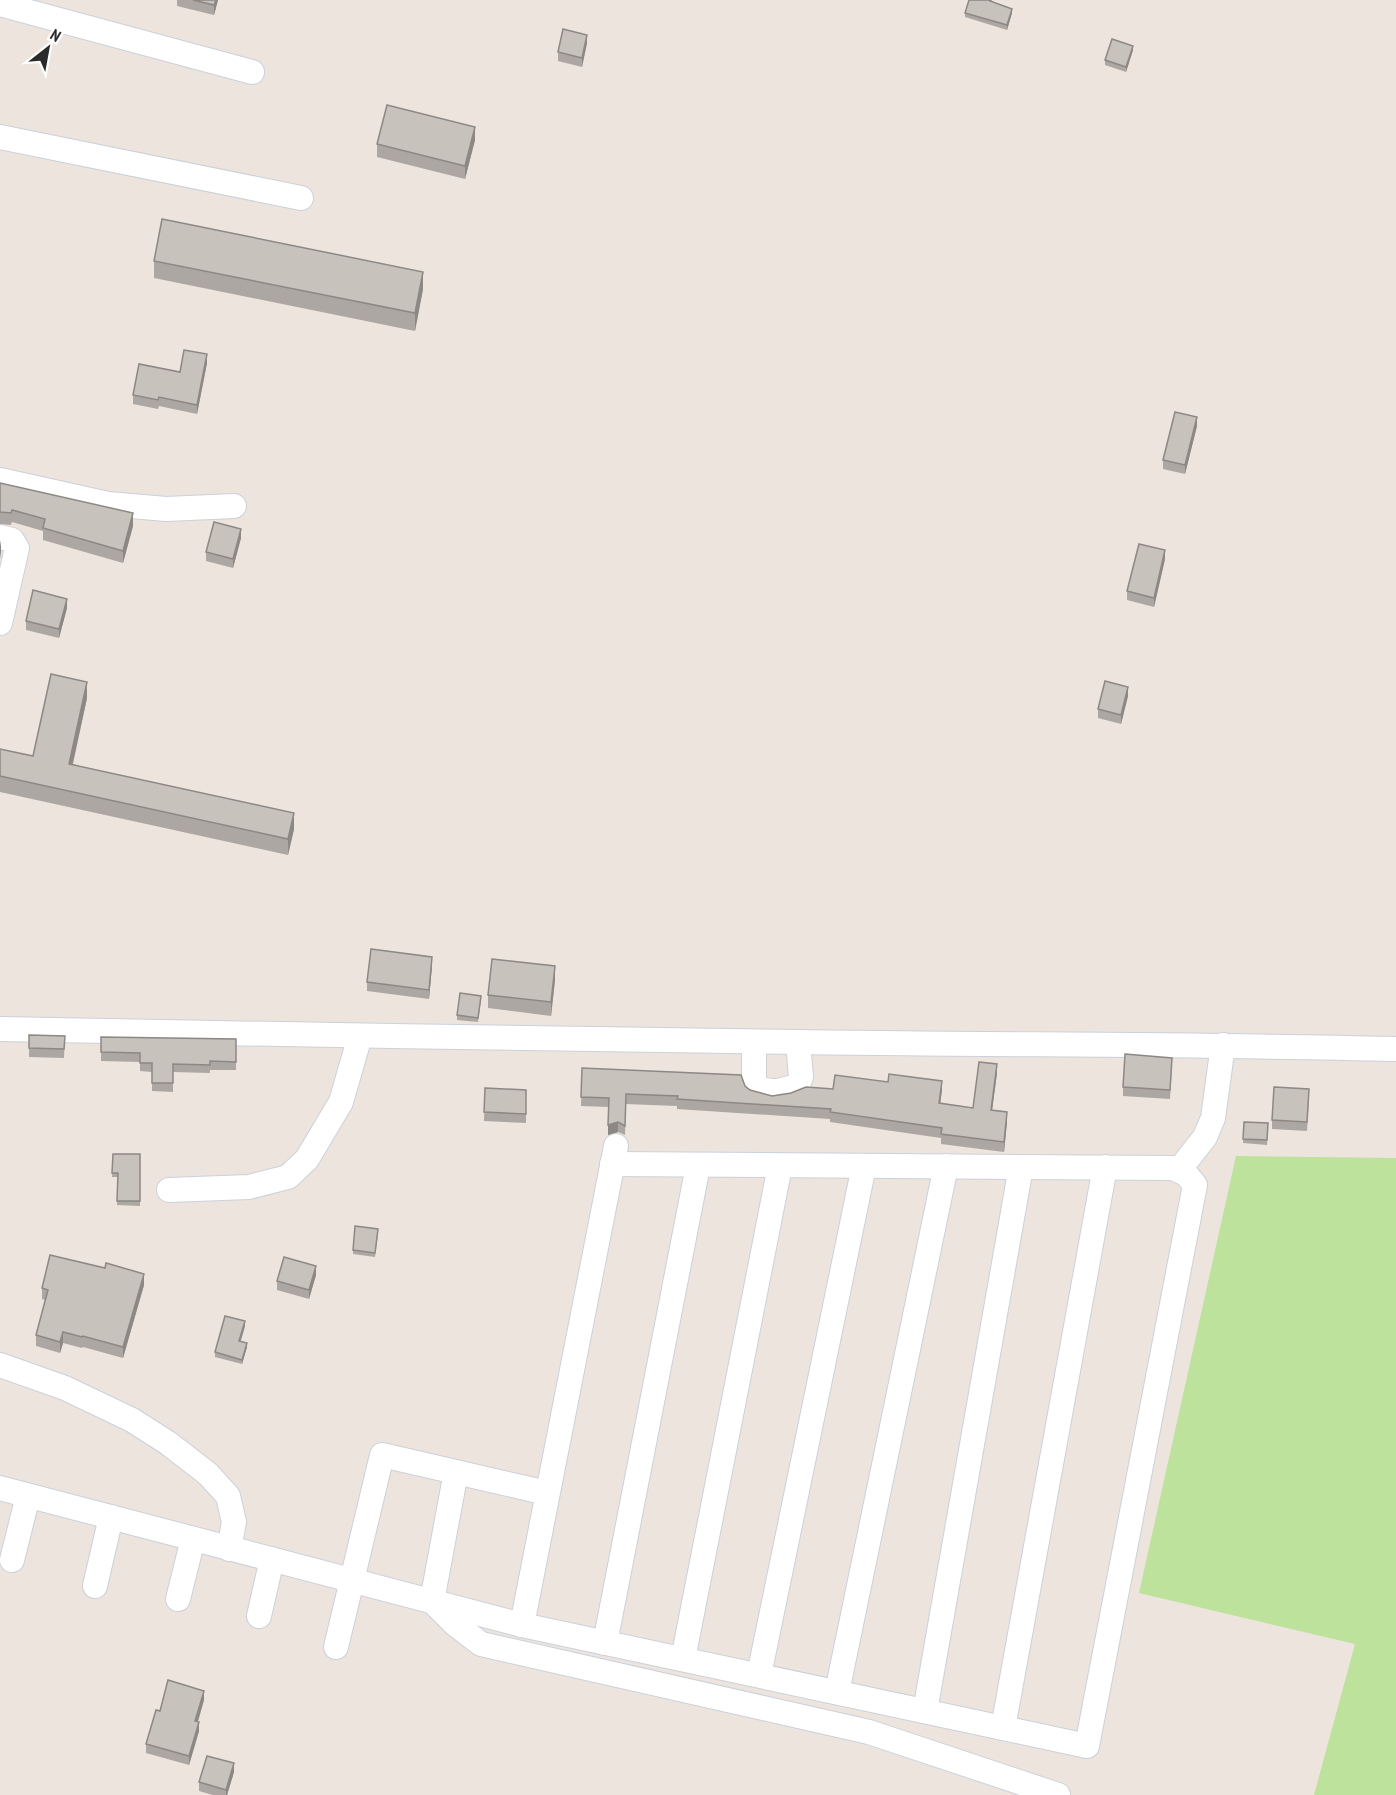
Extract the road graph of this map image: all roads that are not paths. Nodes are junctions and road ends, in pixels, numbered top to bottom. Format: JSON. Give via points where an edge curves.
{"nodes":[{"id":1,"x":0,"y":4,"type":"edge"},
{"id":2,"x":252,"y":72,"type":"dead end"},
{"id":3,"x":0,"y":137,"type":"edge"},
{"id":4,"x":301,"y":198,"type":"dead end"},
{"id":5,"x":0,"y":480,"type":"edge"},
{"id":6,"x":234,"y":506,"type":"dead end"},
{"id":7,"x":0,"y":537,"type":"edge"},
{"id":8,"x":0,"y":624,"type":"edge"},
{"id":9,"x":0,"y":1029,"type":"edge"},
{"id":10,"x":360,"y":1036,"type":"junction"},
{"id":11,"x":754,"y":1042,"type":"junction"},
{"id":12,"x":798,"y":1042,"type":"junction"},
{"id":13,"x":1223,"y":1045,"type":"junction"},
{"id":14,"x":1396,"y":1049,"type":"edge"},
{"id":15,"x":698,"y":1166,"type":"junction"},
{"id":16,"x":780,"y":1166,"type":"junction"},
{"id":17,"x":864,"y":1166,"type":"junction"},
{"id":18,"x":946,"y":1166,"type":"junction"},
{"id":19,"x":1021,"y":1167,"type":"junction"},
{"id":20,"x":1105,"y":1167,"type":"junction"},
{"id":21,"x":1179,"y":1170,"type":"junction"},
{"id":22,"x":169,"y":1190,"type":"dead end"},
{"id":23,"x":0,"y":1365,"type":"edge"},
{"id":24,"x":456,"y":1472,"type":"junction"},
{"id":25,"x":0,"y":1488,"type":"edge"},
{"id":26,"x":547,"y":1494,"type":"junction"},
{"id":27,"x":28,"y":1496,"type":"junction"},
{"id":28,"x":111,"y":1517,"type":"junction"},
{"id":29,"x":193,"y":1539,"type":"junction"},
{"id":30,"x":229,"y":1549,"type":"junction"},
{"id":31,"x":272,"y":1559,"type":"junction"},
{"id":32,"x":12,"y":1560,"type":"dead end"},
{"id":33,"x":352,"y":1581,"type":"junction"},
{"id":34,"x":95,"y":1586,"type":"dead end"},
{"id":35,"x":178,"y":1599,"type":"dead end"},
{"id":36,"x":432,"y":1601,"type":"junction"},
{"id":37,"x":259,"y":1616,"type":"dead end"},
{"id":38,"x":522,"y":1625,"type":"junction"},
{"id":39,"x":604,"y":1642,"type":"junction"},
{"id":40,"x":336,"y":1647,"type":"dead end"},
{"id":41,"x":683,"y":1659,"type":"junction"},
{"id":42,"x":759,"y":1676,"type":"junction"},
{"id":43,"x":837,"y":1692,"type":"junction"},
{"id":44,"x":925,"y":1711,"type":"junction"},
{"id":45,"x":1003,"y":1728,"type":"junction"},
{"id":46,"x":1058,"y":1795,"type":"edge"}],
"edges":[{"from":1,"to":2,"type":"street"},
{"from":3,"to":4,"type":"street"},
{"from":5,"to":6,"type":"street","via":[[108,504],[166,509]]},
{"from":7,"to":8,"type":"street","via":[[12,540],[17,548]]},
{"from":9,"to":10,"type":"street"},
{"from":10,"to":11,"type":"street"},
{"from":10,"to":22,"type":"street","via":[[341,1102],[307,1159],[288,1177],[249,1187]]},
{"from":11,"to":12,"type":"street"},
{"from":11,"to":12,"type":"street","via":[[756,1087],[767,1092],[798,1085]]},
{"from":12,"to":13,"type":"street"},
{"from":13,"to":14,"type":"street"},
{"from":13,"to":21,"type":"street","via":[[1213,1118],[1205,1137]]},
{"from":15,"to":16,"type":"street"},
{"from":15,"to":26,"type":"street","via":[[614,1155]]},
{"from":15,"to":39,"type":"street"},
{"from":16,"to":17,"type":"street"},
{"from":16,"to":41,"type":"street"},
{"from":17,"to":18,"type":"street"},
{"from":17,"to":42,"type":"street"},
{"from":18,"to":19,"type":"street"},
{"from":18,"to":43,"type":"street"},
{"from":19,"to":20,"type":"street"},
{"from":19,"to":44,"type":"street"},
{"from":20,"to":21,"type":"street"},
{"from":20,"to":45,"type":"street"},
{"from":21,"to":45,"type":"street","via":[[1195,1185],[1087,1746]]},
{"from":23,"to":30,"type":"street","via":[[65,1388],[132,1420],[208,1474],[228,1496],[234,1522]]},
{"from":24,"to":26,"type":"street"},
{"from":24,"to":33,"type":"street","via":[[382,1455]]},
{"from":24,"to":36,"type":"street"},
{"from":25,"to":27,"type":"street"},
{"from":26,"to":38,"type":"street"},
{"from":27,"to":28,"type":"street"},
{"from":27,"to":32,"type":"street"},
{"from":28,"to":29,"type":"street"},
{"from":28,"to":34,"type":"street"},
{"from":29,"to":30,"type":"street"},
{"from":29,"to":35,"type":"street"},
{"from":30,"to":31,"type":"street"},
{"from":31,"to":33,"type":"street"},
{"from":31,"to":37,"type":"street"},
{"from":33,"to":36,"type":"street"},
{"from":33,"to":40,"type":"street"},
{"from":36,"to":38,"type":"street"},
{"from":36,"to":46,"type":"street","via":[[481,1644],[869,1732]]},
{"from":38,"to":39,"type":"street"},
{"from":39,"to":41,"type":"street"},
{"from":41,"to":42,"type":"street"},
{"from":42,"to":43,"type":"street"},
{"from":43,"to":44,"type":"street"},
{"from":44,"to":45,"type":"street"}]}
